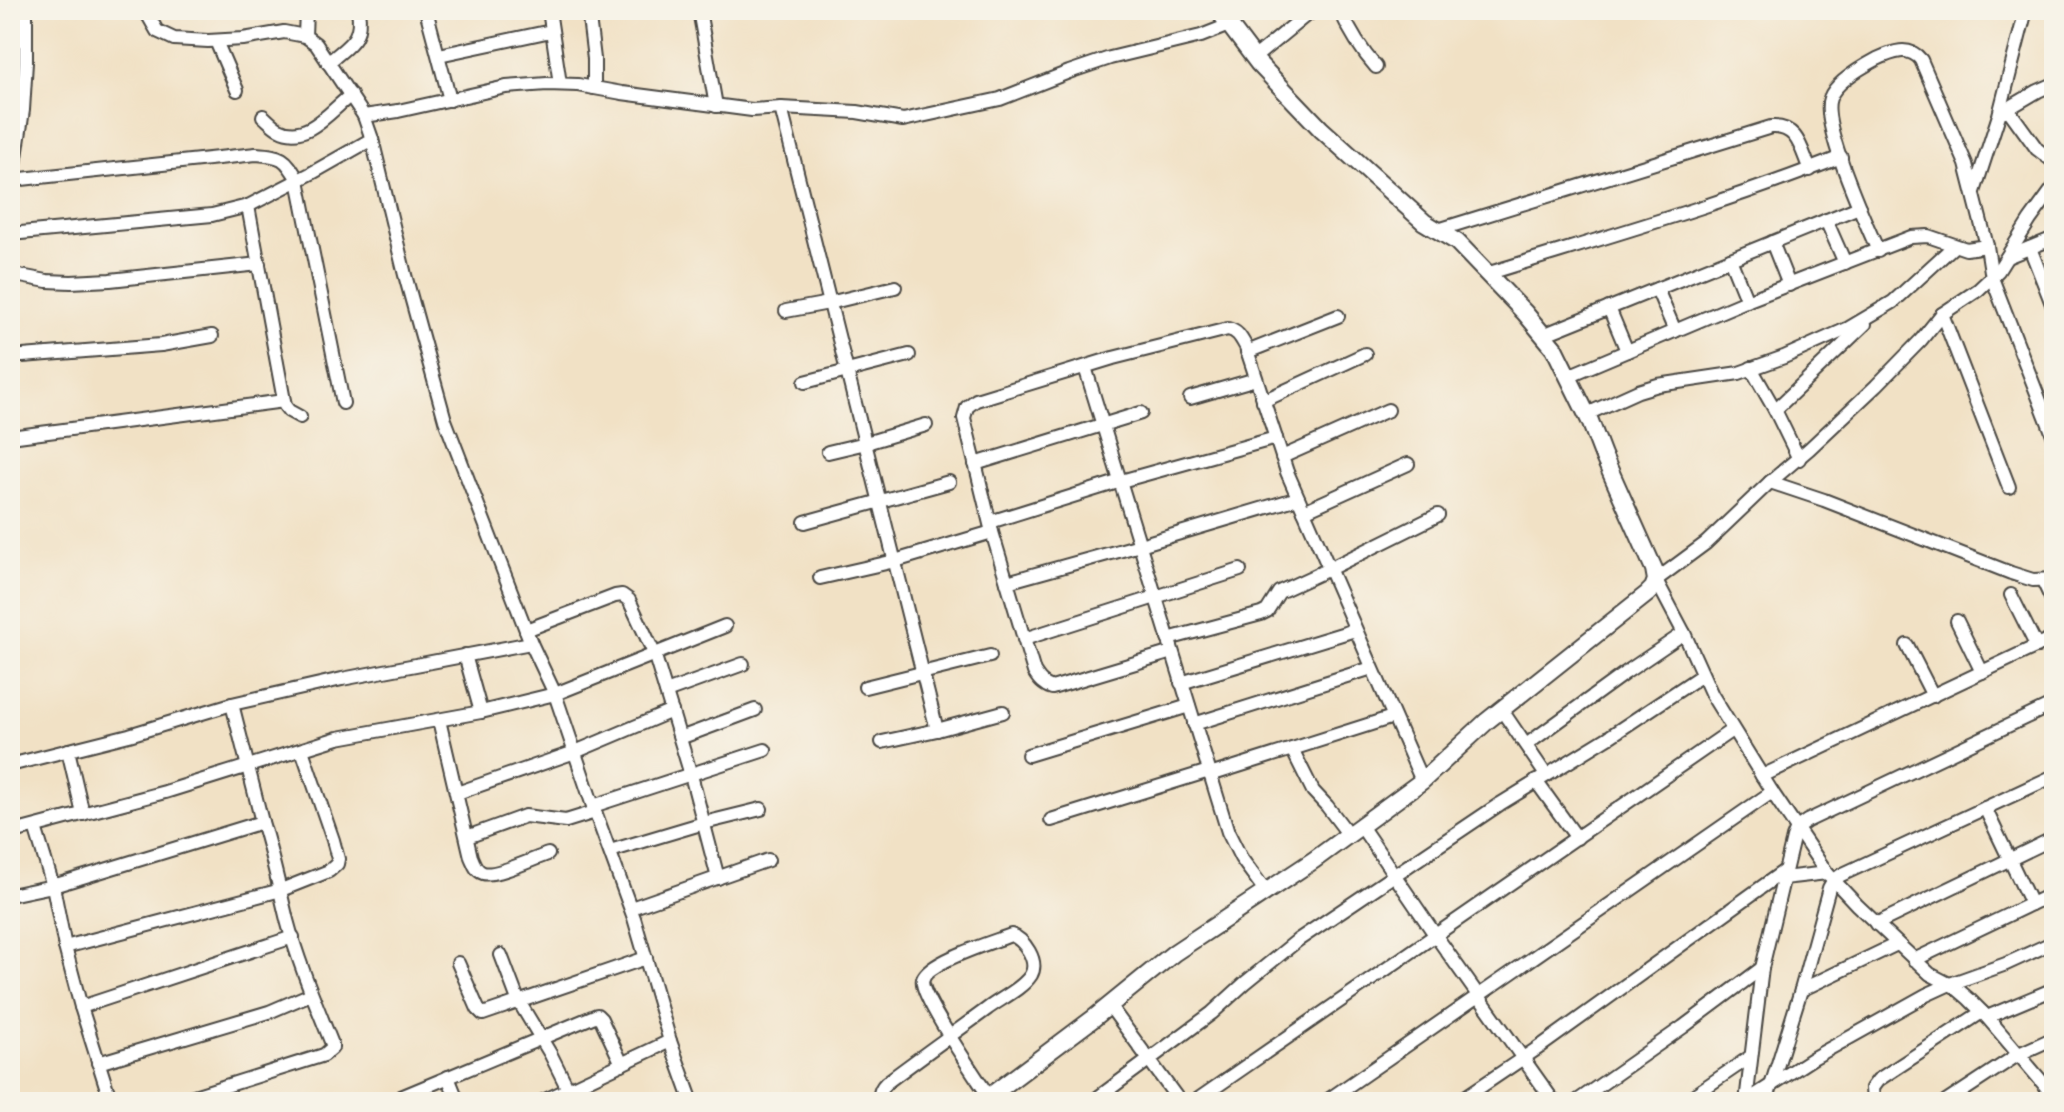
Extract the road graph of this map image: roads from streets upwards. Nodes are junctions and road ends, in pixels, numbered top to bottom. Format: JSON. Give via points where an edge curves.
{"nodes":[{"id":1,"x":26,"y":10,"type":"edge"},
{"id":2,"x":145,"y":10,"type":"edge"},
{"id":3,"x":306,"y":10,"type":"edge"},
{"id":4,"x":358,"y":10,"type":"edge"},
{"id":5,"x":426,"y":10,"type":"edge"},
{"id":6,"x":549,"y":10,"type":"edge"},
{"id":7,"x":588,"y":10,"type":"edge"},
{"id":8,"x":699,"y":10,"type":"edge"},
{"id":9,"x":1218,"y":10,"type":"edge"},
{"id":10,"x":1316,"y":10,"type":"edge"},
{"id":11,"x":1340,"y":10,"type":"edge"},
{"id":12,"x":2026,"y":10,"type":"edge"},
{"id":13,"x":1229,"y":25,"type":"junction"},
{"id":14,"x":551,"y":31,"type":"junction"},
{"id":15,"x":305,"y":36,"type":"junction"},
{"id":16,"x":216,"y":41,"type":"junction"},
{"id":17,"x":439,"y":55,"type":"junction"},
{"id":18,"x":1254,"y":58,"type":"junction"},
{"id":19,"x":328,"y":63,"type":"junction"},
{"id":20,"x":1376,"y":67,"type":"dead end"},
{"id":21,"x":560,"y":84,"type":"junction"},
{"id":22,"x":2054,"y":84,"type":"edge"},
{"id":23,"x":594,"y":88,"type":"junction"},
{"id":24,"x":237,"y":90,"type":"dead end"},
{"id":25,"x":351,"y":95,"type":"junction"},
{"id":26,"x":450,"y":100,"type":"junction"},
{"id":27,"x":716,"y":106,"type":"junction"},
{"id":28,"x":781,"y":108,"type":"junction"},
{"id":29,"x":2004,"y":112,"type":"junction"},
{"id":30,"x":263,"y":116,"type":"dead end"},
{"id":31,"x":364,"y":116,"type":"junction"},
{"id":32,"x":372,"y":139,"type":"junction"},
{"id":33,"x":1841,"y":157,"type":"junction"},
{"id":34,"x":2054,"y":162,"type":"edge"},
{"id":35,"x":1810,"y":170,"type":"junction"},
{"id":36,"x":12,"y":180,"type":"junction"},
{"id":37,"x":298,"y":180,"type":"junction"},
{"id":38,"x":2054,"y":187,"type":"edge"},
{"id":39,"x":1974,"y":192,"type":"junction"},
{"id":40,"x":10,"y":197,"type":"edge"},
{"id":41,"x":248,"y":206,"type":"junction"},
{"id":42,"x":1859,"y":207,"type":"junction"},
{"id":43,"x":1826,"y":220,"type":"junction"},
{"id":44,"x":1438,"y":230,"type":"junction"},
{"id":45,"x":10,"y":234,"type":"edge"},
{"id":46,"x":2054,"y":238,"type":"edge"},
{"id":47,"x":1772,"y":242,"type":"junction"},
{"id":48,"x":1954,"y":246,"type":"junction"},
{"id":49,"x":1987,"y":246,"type":"junction"},
{"id":50,"x":2030,"y":248,"type":"junction"},
{"id":51,"x":1878,"y":251,"type":"junction"},
{"id":52,"x":2007,"y":257,"type":"junction"},
{"id":53,"x":1730,"y":259,"type":"junction"},
{"id":54,"x":1845,"y":263,"type":"junction"},
{"id":55,"x":259,"y":264,"type":"junction"},
{"id":56,"x":10,"y":274,"type":"edge"},
{"id":57,"x":1486,"y":274,"type":"junction"},
{"id":58,"x":1992,"y":278,"type":"junction"},
{"id":59,"x":1789,"y":285,"type":"junction"},
{"id":60,"x":895,"y":287,"type":"dead end"},
{"id":61,"x":1657,"y":289,"type":"junction"},
{"id":62,"x":1747,"y":301,"type":"junction"},
{"id":63,"x":829,"y":303,"type":"junction"},
{"id":64,"x":1609,"y":308,"type":"junction"},
{"id":65,"x":2054,"y":309,"type":"edge"},
{"id":66,"x":786,"y":311,"type":"dead end"},
{"id":67,"x":1875,"y":314,"type":"junction"},
{"id":68,"x":1942,"y":314,"type":"junction"},
{"id":69,"x":1338,"y":316,"type":"dead end"},
{"id":70,"x":1675,"y":331,"type":"junction"},
{"id":71,"x":1543,"y":335,"type":"junction"},
{"id":72,"x":212,"y":336,"type":"dead end"},
{"id":73,"x":1627,"y":351,"type":"junction"},
{"id":74,"x":1247,"y":352,"type":"junction"},
{"id":75,"x":1365,"y":354,"type":"dead end"},
{"id":76,"x":909,"y":355,"type":"dead end"},
{"id":77,"x":10,"y":357,"type":"edge"},
{"id":78,"x":1085,"y":367,"type":"junction"},
{"id":79,"x":1751,"y":368,"type":"junction"},
{"id":80,"x":847,"y":371,"type":"junction"},
{"id":81,"x":1568,"y":376,"type":"junction"},
{"id":82,"x":1256,"y":379,"type":"junction"},
{"id":83,"x":805,"y":382,"type":"dead end"},
{"id":84,"x":1190,"y":398,"type":"dead end"},
{"id":85,"x":284,"y":401,"type":"junction"},
{"id":86,"x":1263,"y":401,"type":"junction"},
{"id":87,"x":343,"y":403,"type":"dead end"},
{"id":88,"x":1388,"y":410,"type":"dead end"},
{"id":89,"x":1775,"y":410,"type":"junction"},
{"id":90,"x":1141,"y":413,"type":"dead end"},
{"id":91,"x":1587,"y":414,"type":"junction"},
{"id":92,"x":300,"y":417,"type":"dead end"},
{"id":93,"x":1104,"y":424,"type":"junction"},
{"id":94,"x":926,"y":425,"type":"dead end"},
{"id":95,"x":2053,"y":432,"type":"edge"},
{"id":96,"x":10,"y":437,"type":"edge"},
{"id":97,"x":1276,"y":438,"type":"junction"},
{"id":98,"x":866,"y":443,"type":"junction"},
{"id":99,"x":828,"y":452,"type":"dead end"},
{"id":100,"x":1282,"y":457,"type":"junction"},
{"id":101,"x":1799,"y":459,"type":"junction"},
{"id":102,"x":975,"y":464,"type":"junction"},
{"id":103,"x":1408,"y":464,"type":"dead end"},
{"id":104,"x":1121,"y":481,"type":"junction"},
{"id":105,"x":949,"y":482,"type":"dead end"},
{"id":106,"x":1770,"y":482,"type":"junction"},
{"id":107,"x":2009,"y":487,"type":"dead end"},
{"id":108,"x":1298,"y":498,"type":"junction"},
{"id":109,"x":880,"y":502,"type":"junction"},
{"id":110,"x":1304,"y":511,"type":"junction"},
{"id":111,"x":1438,"y":515,"type":"dead end"},
{"id":112,"x":805,"y":522,"type":"dead end"},
{"id":113,"x":991,"y":527,"type":"junction"},
{"id":114,"x":1140,"y":545,"type":"junction"},
{"id":115,"x":895,"y":561,"type":"junction"},
{"id":116,"x":1329,"y":569,"type":"junction"},
{"id":117,"x":1240,"y":570,"type":"dead end"},
{"id":118,"x":820,"y":578,"type":"dead end"},
{"id":119,"x":1656,"y":580,"type":"junction"},
{"id":120,"x":2049,"y":580,"type":"edge"},
{"id":121,"x":1007,"y":582,"type":"junction"},
{"id":122,"x":2011,"y":595,"type":"dead end"},
{"id":123,"x":1155,"y":596,"type":"junction"},
{"id":124,"x":2054,"y":604,"type":"edge"},
{"id":125,"x":1957,"y":621,"type":"dead end"},
{"id":126,"x":725,"y":626,"type":"dead end"},
{"id":127,"x":1355,"y":630,"type":"junction"},
{"id":128,"x":1684,"y":633,"type":"junction"},
{"id":129,"x":529,"y":637,"type":"junction"},
{"id":130,"x":2054,"y":638,"type":"edge"},
{"id":131,"x":1024,"y":639,"type":"junction"},
{"id":132,"x":1907,"y":645,"type":"dead end"},
{"id":133,"x":1170,"y":646,"type":"junction"},
{"id":134,"x":2037,"y":647,"type":"junction"},
{"id":135,"x":654,"y":653,"type":"junction"},
{"id":136,"x":465,"y":655,"type":"junction"},
{"id":137,"x":990,"y":656,"type":"dead end"},
{"id":138,"x":743,"y":664,"type":"dead end"},
{"id":139,"x":1372,"y":668,"type":"junction"},
{"id":140,"x":1982,"y":672,"type":"junction"},
{"id":141,"x":923,"y":674,"type":"junction"},
{"id":142,"x":1702,"y":675,"type":"junction"},
{"id":143,"x":1181,"y":683,"type":"junction"},
{"id":144,"x":865,"y":687,"type":"dead end"},
{"id":145,"x":666,"y":692,"type":"junction"},
{"id":146,"x":555,"y":694,"type":"junction"},
{"id":147,"x":1933,"y":696,"type":"junction"},
{"id":148,"x":232,"y":704,"type":"junction"},
{"id":149,"x":2054,"y":704,"type":"edge"},
{"id":150,"x":1189,"y":706,"type":"junction"},
{"id":151,"x":1501,"y":709,"type":"junction"},
{"id":152,"x":755,"y":710,"type":"dead end"},
{"id":153,"x":672,"y":711,"type":"junction"},
{"id":154,"x":481,"y":712,"type":"junction"},
{"id":155,"x":1003,"y":712,"type":"dead end"},
{"id":156,"x":1393,"y":717,"type":"junction"},
{"id":157,"x":439,"y":720,"type":"junction"},
{"id":158,"x":1194,"y":724,"type":"junction"},
{"id":159,"x":937,"y":730,"type":"junction"},
{"id":160,"x":1732,"y":730,"type":"junction"},
{"id":161,"x":680,"y":738,"type":"junction"},
{"id":162,"x":882,"y":742,"type":"dead end"},
{"id":163,"x":1526,"y":745,"type":"junction"},
{"id":164,"x":1292,"y":749,"type":"junction"},
{"id":165,"x":68,"y":750,"type":"junction"},
{"id":166,"x":302,"y":750,"type":"junction"},
{"id":167,"x":765,"y":750,"type":"dead end"},
{"id":168,"x":575,"y":752,"type":"junction"},
{"id":169,"x":1028,"y":755,"type":"dead end"},
{"id":170,"x":10,"y":765,"type":"edge"},
{"id":171,"x":248,"y":766,"type":"junction"},
{"id":172,"x":1210,"y":773,"type":"junction"},
{"id":173,"x":691,"y":775,"type":"junction"},
{"id":174,"x":1762,"y":776,"type":"junction"},
{"id":175,"x":2054,"y":776,"type":"edge"},
{"id":176,"x":1541,"y":778,"type":"junction"},
{"id":177,"x":1422,"y":781,"type":"junction"},
{"id":178,"x":1772,"y":792,"type":"junction"},
{"id":179,"x":457,"y":793,"type":"junction"},
{"id":180,"x":1985,"y":808,"type":"junction"},
{"id":181,"x":594,"y":809,"type":"junction"},
{"id":182,"x":761,"y":809,"type":"dead end"},
{"id":183,"x":83,"y":814,"type":"junction"},
{"id":184,"x":1051,"y":820,"type":"dead end"},
{"id":185,"x":262,"y":822,"type":"junction"},
{"id":186,"x":704,"y":823,"type":"junction"},
{"id":187,"x":35,"y":827,"type":"junction"},
{"id":188,"x":1797,"y":828,"type":"junction"},
{"id":189,"x":1355,"y":830,"type":"junction"},
{"id":190,"x":10,"y":833,"type":"edge"},
{"id":191,"x":467,"y":837,"type":"junction"},
{"id":192,"x":1577,"y":838,"type":"junction"},
{"id":193,"x":2054,"y":838,"type":"edge"},
{"id":194,"x":610,"y":851,"type":"junction"},
{"id":195,"x":548,"y":854,"type":"dead end"},
{"id":196,"x":2010,"y":859,"type":"junction"},
{"id":197,"x":768,"y":860,"type":"dead end"},
{"id":198,"x":1395,"y":875,"type":"junction"},
{"id":199,"x":1784,"y":875,"type":"junction"},
{"id":200,"x":1830,"y":877,"type":"junction"},
{"id":201,"x":718,"y":878,"type":"junction"},
{"id":202,"x":53,"y":886,"type":"junction"},
{"id":203,"x":281,"y":890,"type":"junction"},
{"id":204,"x":1266,"y":892,"type":"junction"},
{"id":205,"x":2054,"y":893,"type":"edge"},
{"id":206,"x":10,"y":895,"type":"edge"},
{"id":207,"x":2031,"y":904,"type":"junction"},
{"id":208,"x":631,"y":908,"type":"junction"},
{"id":209,"x":1876,"y":924,"type":"junction"},
{"id":210,"x":1436,"y":936,"type":"junction"},
{"id":211,"x":293,"y":937,"type":"junction"},
{"id":212,"x":2054,"y":942,"type":"edge"},
{"id":213,"x":1897,"y":944,"type":"junction"},
{"id":214,"x":65,"y":947,"type":"junction"},
{"id":215,"x":501,"y":955,"type":"dead end"},
{"id":216,"x":646,"y":958,"type":"junction"},
{"id":217,"x":1914,"y":960,"type":"junction"},
{"id":218,"x":458,"y":963,"type":"dead end"},
{"id":219,"x":1762,"y":968,"type":"junction"},
{"id":220,"x":1950,"y":984,"type":"junction"},
{"id":221,"x":2054,"y":989,"type":"edge"},
{"id":222,"x":1801,"y":990,"type":"junction"},
{"id":223,"x":311,"y":994,"type":"junction"},
{"id":224,"x":1479,"y":995,"type":"junction"},
{"id":225,"x":518,"y":1000,"type":"junction"},
{"id":226,"x":1109,"y":1005,"type":"junction"},
{"id":227,"x":81,"y":1007,"type":"junction"},
{"id":228,"x":1984,"y":1014,"type":"junction"},
{"id":229,"x":950,"y":1036,"type":"junction"},
{"id":230,"x":2054,"y":1038,"type":"edge"},
{"id":231,"x":541,"y":1039,"type":"junction"},
{"id":232,"x":670,"y":1041,"type":"junction"},
{"id":233,"x":2019,"y":1054,"type":"junction"},
{"id":234,"x":1750,"y":1057,"type":"junction"},
{"id":235,"x":1523,"y":1058,"type":"junction"},
{"id":236,"x":1148,"y":1060,"type":"junction"},
{"id":237,"x":98,"y":1063,"type":"junction"},
{"id":238,"x":622,"y":1064,"type":"junction"},
{"id":239,"x":448,"y":1077,"type":"junction"},
{"id":240,"x":1770,"y":1088,"type":"junction"},
{"id":241,"x":568,"y":1089,"type":"junction"},
{"id":242,"x":2053,"y":1094,"type":"edge"},
{"id":243,"x":401,"y":1097,"type":"dead end"},
{"id":244,"x":986,"y":1099,"type":"edge"},
{"id":245,"x":111,"y":1102,"type":"edge"},
{"id":246,"x":175,"y":1102,"type":"edge"},
{"id":247,"x":458,"y":1102,"type":"edge"},
{"id":248,"x":541,"y":1102,"type":"edge"},
{"id":249,"x":692,"y":1102,"type":"edge"},
{"id":250,"x":882,"y":1102,"type":"edge"},
{"id":251,"x":1092,"y":1102,"type":"edge"},
{"id":252,"x":1180,"y":1102,"type":"edge"},
{"id":253,"x":1194,"y":1102,"type":"edge"},
{"id":254,"x":1325,"y":1102,"type":"edge"},
{"id":255,"x":1458,"y":1102,"type":"edge"},
{"id":256,"x":1554,"y":1102,"type":"edge"},
{"id":257,"x":1576,"y":1102,"type":"edge"},
{"id":258,"x":1684,"y":1102,"type":"edge"},
{"id":259,"x":1745,"y":1102,"type":"edge"},
{"id":260,"x":1766,"y":1102,"type":"edge"},
{"id":261,"x":1873,"y":1102,"type":"edge"},
{"id":262,"x":1946,"y":1102,"type":"edge"},
{"id":263,"x":2038,"y":1102,"type":"edge"}],
"edges":[{"from":1,"to":36,"type":"street","via":[[23,110]]},
{"from":2,"to":16,"type":"street","via":[[157,31],[174,39]]},
{"from":3,"to":15,"type":"street"},
{"from":4,"to":19,"type":"street","via":[[359,33]]},
{"from":5,"to":17,"type":"street"},
{"from":6,"to":14,"type":"street"},
{"from":7,"to":23,"type":"street"},
{"from":8,"to":27,"type":"street"},
{"from":9,"to":13,"type":"street"},
{"from":10,"to":18,"type":"street"},
{"from":11,"to":20,"type":"street","via":[[1352,37]]},
{"from":12,"to":29,"type":"street"},
{"from":13,"to":18,"type":"street"},
{"from":13,"to":28,"type":"street","via":[[1110,58],[1000,99],[903,120]]},
{"from":14,"to":17,"type":"street"},
{"from":14,"to":21,"type":"street"},
{"from":15,"to":16,"type":"street","via":[[284,32]]},
{"from":15,"to":19,"type":"street"},
{"from":16,"to":24,"type":"street"},
{"from":17,"to":26,"type":"street"},
{"from":18,"to":44,"type":"street","via":[[1354,160]]},
{"from":19,"to":25,"type":"street"},
{"from":21,"to":23,"type":"street"},
{"from":21,"to":26,"type":"street","via":[[506,87]]},
{"from":22,"to":29,"type":"street"},
{"from":23,"to":27,"type":"street"},
{"from":25,"to":30,"type":"street","via":[[305,130],[279,130]]},
{"from":25,"to":31,"type":"street"},
{"from":26,"to":31,"type":"street"},
{"from":27,"to":28,"type":"street"},
{"from":28,"to":63,"type":"street"},
{"from":29,"to":34,"type":"street"},
{"from":29,"to":39,"type":"street"},
{"from":31,"to":32,"type":"street"},
{"from":32,"to":37,"type":"street"},
{"from":32,"to":129,"type":"street","via":[[445,420]]},
{"from":33,"to":35,"type":"street"},
{"from":33,"to":39,"type":"street","via":[[1827,107],[1835,89],[1879,58],[1915,52]]},
{"from":33,"to":42,"type":"street"},
{"from":35,"to":44,"type":"street","via":[[1790,130],[1771,127]]},
{"from":35,"to":57,"type":"street"},
{"from":36,"to":37,"type":"street","via":[[256,154],[278,155]]},
{"from":36,"to":40,"type":"street"},
{"from":37,"to":41,"type":"street"},
{"from":37,"to":87,"type":"street"},
{"from":38,"to":52,"type":"street"},
{"from":39,"to":49,"type":"street"},
{"from":41,"to":45,"type":"street","via":[[212,215]]},
{"from":41,"to":55,"type":"street"},
{"from":42,"to":43,"type":"street"},
{"from":42,"to":51,"type":"street"},
{"from":43,"to":47,"type":"street"},
{"from":43,"to":54,"type":"street"},
{"from":44,"to":57,"type":"street"},
{"from":46,"to":50,"type":"street"},
{"from":47,"to":53,"type":"street"},
{"from":47,"to":59,"type":"street"},
{"from":48,"to":49,"type":"street"},
{"from":48,"to":51,"type":"street","via":[[1919,235]]},
{"from":48,"to":67,"type":"street"},
{"from":49,"to":58,"type":"street"},
{"from":50,"to":52,"type":"street"},
{"from":50,"to":65,"type":"street"},
{"from":51,"to":54,"type":"street"},
{"from":52,"to":58,"type":"street"},
{"from":53,"to":61,"type":"street"},
{"from":53,"to":62,"type":"street"},
{"from":54,"to":59,"type":"street"},
{"from":55,"to":56,"type":"street","via":[[71,282]]},
{"from":55,"to":85,"type":"street"},
{"from":57,"to":71,"type":"street"},
{"from":58,"to":68,"type":"street"},
{"from":58,"to":95,"type":"street"},
{"from":59,"to":62,"type":"street"},
{"from":60,"to":63,"type":"street"},
{"from":61,"to":64,"type":"street"},
{"from":61,"to":70,"type":"street"},
{"from":62,"to":70,"type":"street"},
{"from":63,"to":66,"type":"street"},
{"from":63,"to":80,"type":"street"},
{"from":64,"to":71,"type":"street"},
{"from":64,"to":73,"type":"street"},
{"from":67,"to":79,"type":"street"},
{"from":67,"to":89,"type":"street"},
{"from":68,"to":101,"type":"street"},
{"from":68,"to":107,"type":"street"},
{"from":69,"to":74,"type":"street"},
{"from":70,"to":73,"type":"street"},
{"from":71,"to":81,"type":"street"},
{"from":72,"to":77,"type":"street"},
{"from":73,"to":81,"type":"street"},
{"from":74,"to":78,"type":"street","via":[[1239,335],[1228,329]]},
{"from":74,"to":82,"type":"street"},
{"from":75,"to":86,"type":"street"},
{"from":76,"to":80,"type":"street"},
{"from":78,"to":93,"type":"street"},
{"from":78,"to":102,"type":"street","via":[[967,407],[964,418]]},
{"from":79,"to":89,"type":"street"},
{"from":79,"to":91,"type":"street","via":[[1658,385]]},
{"from":80,"to":83,"type":"street"},
{"from":80,"to":98,"type":"street"},
{"from":81,"to":91,"type":"street"},
{"from":82,"to":84,"type":"street"},
{"from":82,"to":86,"type":"street"},
{"from":85,"to":92,"type":"street"},
{"from":85,"to":96,"type":"street"},
{"from":86,"to":97,"type":"street"},
{"from":88,"to":100,"type":"street"},
{"from":89,"to":101,"type":"street"},
{"from":90,"to":93,"type":"street"},
{"from":91,"to":119,"type":"street"},
{"from":93,"to":102,"type":"street"},
{"from":93,"to":104,"type":"street"},
{"from":94,"to":98,"type":"street"},
{"from":97,"to":100,"type":"street"},
{"from":97,"to":104,"type":"street"},
{"from":98,"to":99,"type":"street"},
{"from":98,"to":109,"type":"street"},
{"from":100,"to":108,"type":"street"},
{"from":101,"to":106,"type":"street"},
{"from":102,"to":113,"type":"street"},
{"from":103,"to":110,"type":"street"},
{"from":104,"to":113,"type":"street"},
{"from":104,"to":114,"type":"street"},
{"from":105,"to":109,"type":"street"},
{"from":106,"to":119,"type":"street","via":[[1706,543]]},
{"from":106,"to":120,"type":"street","via":[[1999,569]]},
{"from":108,"to":110,"type":"street"},
{"from":108,"to":114,"type":"street"},
{"from":109,"to":112,"type":"street"},
{"from":109,"to":115,"type":"street"},
{"from":110,"to":116,"type":"street"},
{"from":111,"to":116,"type":"street"},
{"from":113,"to":115,"type":"street"},
{"from":113,"to":121,"type":"street"},
{"from":114,"to":121,"type":"street"},
{"from":114,"to":123,"type":"street"},
{"from":115,"to":118,"type":"street"},
{"from":115,"to":141,"type":"street"},
{"from":116,"to":127,"type":"street"},
{"from":116,"to":133,"type":"street","via":[[1279,592],[1261,614]]},
{"from":117,"to":123,"type":"street"},
{"from":119,"to":128,"type":"street"},
{"from":119,"to":151,"type":"street","via":[[1622,616]]},
{"from":120,"to":124,"type":"street"},
{"from":121,"to":131,"type":"street"},
{"from":122,"to":134,"type":"street"},
{"from":123,"to":131,"type":"street"},
{"from":123,"to":133,"type":"street"},
{"from":125,"to":140,"type":"street"},
{"from":126,"to":135,"type":"street"},
{"from":127,"to":139,"type":"street"},
{"from":127,"to":143,"type":"street"},
{"from":128,"to":142,"type":"street"},
{"from":128,"to":163,"type":"street"},
{"from":129,"to":135,"type":"street","via":[[622,595],[636,612]]},
{"from":129,"to":136,"type":"street"},
{"from":129,"to":146,"type":"street"},
{"from":130,"to":134,"type":"street"},
{"from":131,"to":133,"type":"street","via":[[1034,672],[1052,688]]},
{"from":132,"to":147,"type":"street"},
{"from":133,"to":143,"type":"street"},
{"from":134,"to":140,"type":"street"},
{"from":135,"to":145,"type":"street"},
{"from":135,"to":146,"type":"street"},
{"from":136,"to":148,"type":"street"},
{"from":136,"to":154,"type":"street"},
{"from":137,"to":141,"type":"street"},
{"from":138,"to":145,"type":"street"},
{"from":139,"to":156,"type":"street"},
{"from":139,"to":158,"type":"street"},
{"from":140,"to":147,"type":"street"},
{"from":141,"to":144,"type":"street"},
{"from":141,"to":159,"type":"street"},
{"from":142,"to":160,"type":"street"},
{"from":142,"to":176,"type":"street"},
{"from":143,"to":150,"type":"street"},
{"from":145,"to":153,"type":"street"},
{"from":146,"to":154,"type":"street"},
{"from":146,"to":168,"type":"street"},
{"from":147,"to":174,"type":"street"},
{"from":148,"to":165,"type":"street"},
{"from":148,"to":171,"type":"street"},
{"from":149,"to":188,"type":"street"},
{"from":150,"to":158,"type":"street"},
{"from":150,"to":169,"type":"street"},
{"from":151,"to":163,"type":"street"},
{"from":151,"to":177,"type":"street"},
{"from":152,"to":161,"type":"street"},
{"from":153,"to":161,"type":"street"},
{"from":153,"to":168,"type":"street"},
{"from":154,"to":157,"type":"street"},
{"from":155,"to":159,"type":"street"},
{"from":156,"to":164,"type":"street"},
{"from":156,"to":177,"type":"street"},
{"from":157,"to":166,"type":"street","via":[[338,738]]},
{"from":157,"to":179,"type":"street"},
{"from":158,"to":172,"type":"street"},
{"from":159,"to":162,"type":"street"},
{"from":160,"to":174,"type":"street"},
{"from":160,"to":192,"type":"street"},
{"from":161,"to":173,"type":"street"},
{"from":163,"to":176,"type":"street"},
{"from":164,"to":172,"type":"street"},
{"from":164,"to":189,"type":"street","via":[[1313,791]]},
{"from":165,"to":170,"type":"street"},
{"from":165,"to":183,"type":"street"},
{"from":166,"to":171,"type":"street"},
{"from":166,"to":203,"type":"street","via":[[337,864]]},
{"from":167,"to":173,"type":"street"},
{"from":168,"to":179,"type":"street"},
{"from":168,"to":181,"type":"street"},
{"from":171,"to":183,"type":"street"},
{"from":171,"to":185,"type":"street"},
{"from":172,"to":184,"type":"street"},
{"from":172,"to":204,"type":"street","via":[[1228,832]]},
{"from":173,"to":181,"type":"street"},
{"from":173,"to":186,"type":"street"},
{"from":174,"to":178,"type":"street"},
{"from":175,"to":180,"type":"street"},
{"from":176,"to":192,"type":"street"},
{"from":176,"to":198,"type":"street"},
{"from":177,"to":189,"type":"street"},
{"from":178,"to":188,"type":"street"},
{"from":178,"to":224,"type":"street"},
{"from":179,"to":191,"type":"street"},
{"from":180,"to":196,"type":"street"},
{"from":180,"to":200,"type":"street"},
{"from":181,"to":191,"type":"street","via":[[566,821],[525,816]]},
{"from":181,"to":194,"type":"street"},
{"from":182,"to":186,"type":"street"},
{"from":183,"to":187,"type":"street"},
{"from":185,"to":202,"type":"street"},
{"from":185,"to":203,"type":"street"},
{"from":186,"to":194,"type":"street"},
{"from":186,"to":201,"type":"street"},
{"from":187,"to":190,"type":"street"},
{"from":187,"to":202,"type":"street"},
{"from":188,"to":199,"type":"street"},
{"from":188,"to":200,"type":"street"},
{"from":189,"to":198,"type":"street"},
{"from":189,"to":204,"type":"street"},
{"from":191,"to":195,"type":"street","via":[[471,857],[484,873]]},
{"from":192,"to":210,"type":"street"},
{"from":193,"to":196,"type":"street"},
{"from":194,"to":208,"type":"street"},
{"from":196,"to":207,"type":"street"},
{"from":196,"to":209,"type":"street"},
{"from":197,"to":201,"type":"street"},
{"from":198,"to":210,"type":"street"},
{"from":198,"to":236,"type":"street","via":[[1298,940]]},
{"from":199,"to":200,"type":"street"},
{"from":199,"to":219,"type":"street"},
{"from":199,"to":235,"type":"street"},
{"from":200,"to":209,"type":"street"},
{"from":200,"to":222,"type":"street"},
{"from":201,"to":208,"type":"street"},
{"from":202,"to":206,"type":"street"},
{"from":202,"to":214,"type":"street"},
{"from":203,"to":211,"type":"street"},
{"from":203,"to":214,"type":"street"},
{"from":204,"to":226,"type":"street","via":[[1174,953]]},
{"from":205,"to":207,"type":"street"},
{"from":207,"to":217,"type":"street"},
{"from":208,"to":216,"type":"street"},
{"from":209,"to":213,"type":"street"},
{"from":210,"to":224,"type":"street"},
{"from":210,"to":253,"type":"street"},
{"from":211,"to":223,"type":"street"},
{"from":211,"to":227,"type":"street"},
{"from":212,"to":220,"type":"street"},
{"from":213,"to":217,"type":"street"},
{"from":213,"to":222,"type":"street"},
{"from":214,"to":227,"type":"street"},
{"from":215,"to":225,"type":"street"},
{"from":216,"to":225,"type":"street"},
{"from":216,"to":232,"type":"street"},
{"from":217,"to":220,"type":"street"},
{"from":218,"to":225,"type":"street","via":[[483,1014]]},
{"from":219,"to":234,"type":"street"},
{"from":219,"to":257,"type":"street"},
{"from":220,"to":228,"type":"street"},
{"from":220,"to":240,"type":"street","via":[[1813,1058]]},
{"from":221,"to":228,"type":"street"},
{"from":222,"to":240,"type":"street"},
{"from":223,"to":237,"type":"street","via":[[269,1012]]},
{"from":223,"to":246,"type":"street","via":[[332,1044],[330,1052]]},
{"from":224,"to":235,"type":"street"},
{"from":224,"to":254,"type":"street"},
{"from":225,"to":231,"type":"street"},
{"from":226,"to":236,"type":"street"},
{"from":226,"to":244,"type":"street"},
{"from":227,"to":237,"type":"street"},
{"from":228,"to":233,"type":"street"},
{"from":228,"to":261,"type":"street","via":[[1878,1080],[1872,1088]]},
{"from":229,"to":229,"type":"street","via":[[924,992],[923,977],[963,952],[1016,936],[1034,965],[1032,973]]},
{"from":229,"to":244,"type":"street"},
{"from":229,"to":250,"type":"street","via":[[886,1083],[879,1093]]},
{"from":230,"to":233,"type":"street"},
{"from":231,"to":238,"type":"street","via":[[600,1016]]},
{"from":231,"to":239,"type":"street"},
{"from":231,"to":241,"type":"street"},
{"from":232,"to":238,"type":"street"},
{"from":232,"to":249,"type":"street"},
{"from":233,"to":242,"type":"street"},
{"from":233,"to":262,"type":"street"},
{"from":234,"to":258,"type":"street"},
{"from":234,"to":259,"type":"street"},
{"from":235,"to":255,"type":"street"},
{"from":235,"to":256,"type":"street"},
{"from":236,"to":251,"type":"street"},
{"from":236,"to":252,"type":"street"},
{"from":237,"to":245,"type":"street"},
{"from":238,"to":241,"type":"street"},
{"from":239,"to":243,"type":"street"},
{"from":239,"to":247,"type":"street"},
{"from":240,"to":259,"type":"street"},
{"from":240,"to":260,"type":"street"},
{"from":241,"to":248,"type":"street"},
{"from":242,"to":263,"type":"street"}]}
